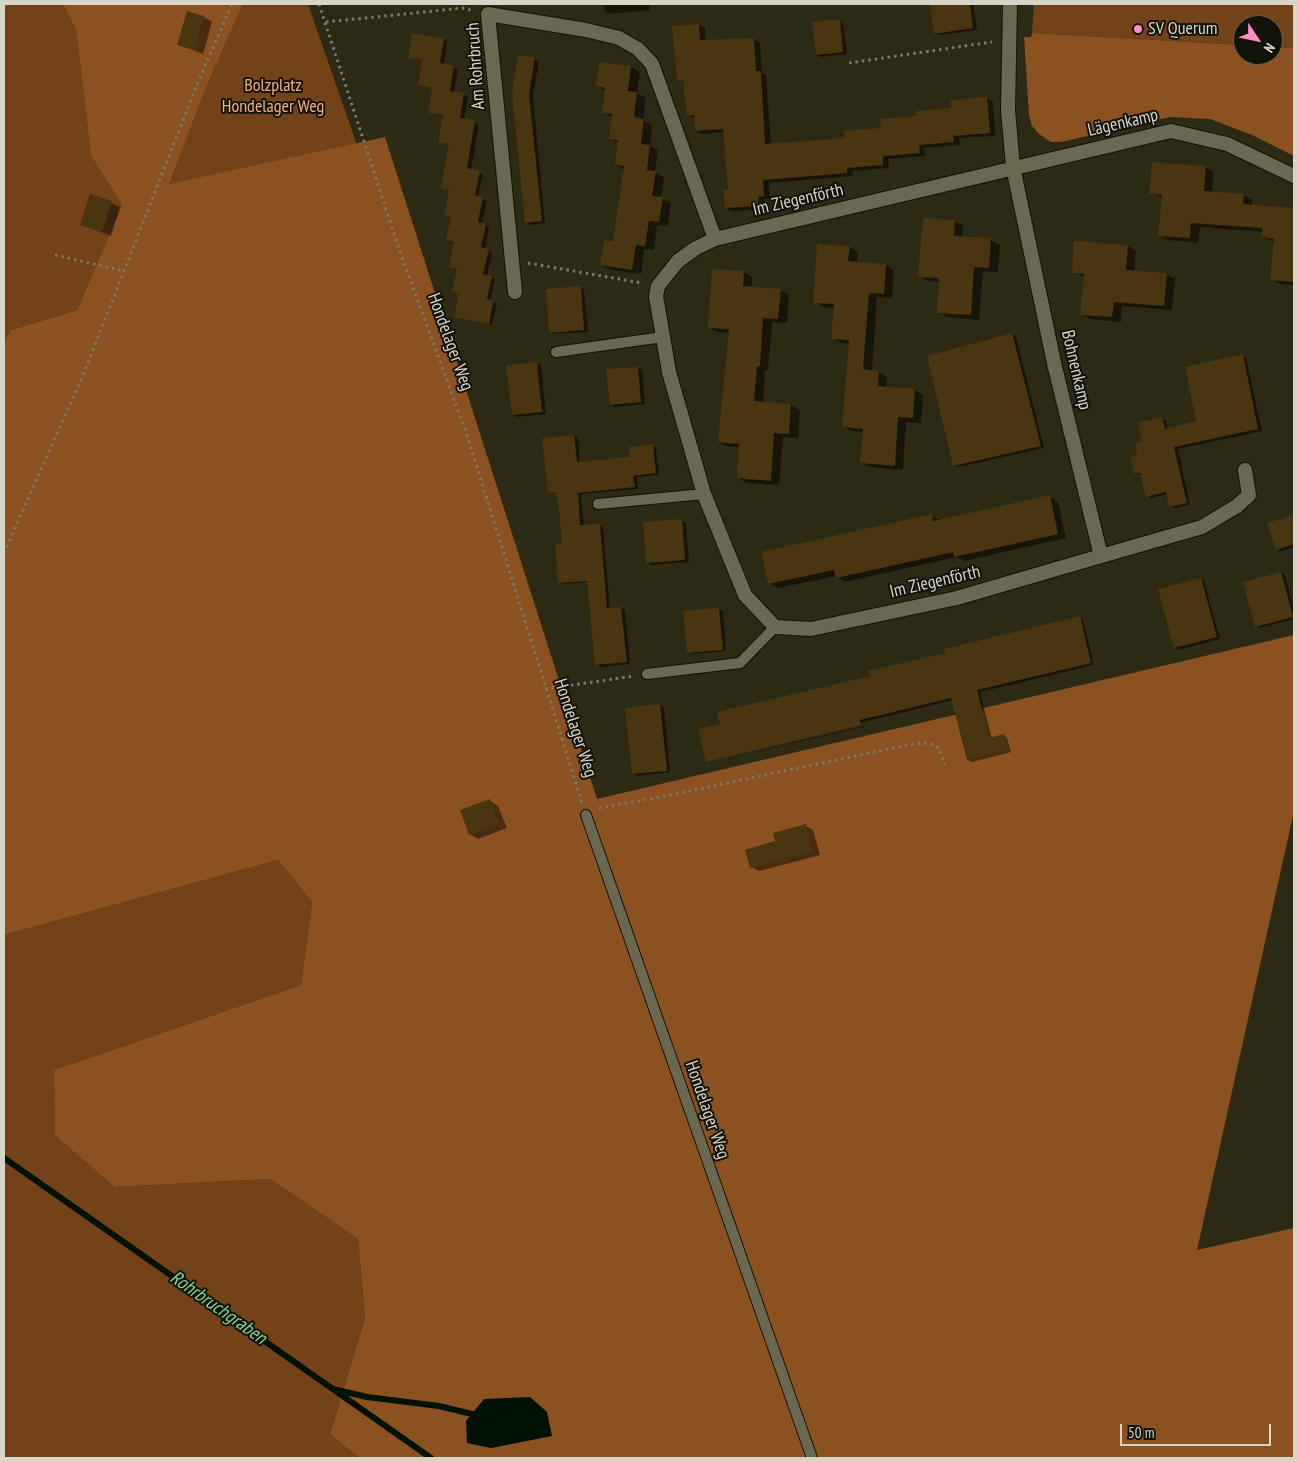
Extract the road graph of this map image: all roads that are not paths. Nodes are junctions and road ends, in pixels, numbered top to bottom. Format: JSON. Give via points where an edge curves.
{"nodes":[{"id":1,"x":1010,"y":4,"type":"edge"},
{"id":2,"x":1013,"y":167,"type":"junction"},
{"id":3,"x":1294,"y":176,"type":"edge"},
{"id":4,"x":715,"y":238,"type":"junction"},
{"id":5,"x":515,"y":292,"type":"dead end"},
{"id":6,"x":663,"y":337,"type":"junction"},
{"id":7,"x":556,"y":352,"type":"dead end"},
{"id":8,"x":1245,"y":470,"type":"dead end"},
{"id":9,"x":704,"y":494,"type":"junction"},
{"id":10,"x":598,"y":504,"type":"dead end"},
{"id":11,"x":1101,"y":556,"type":"junction"},
{"id":12,"x":775,"y":627,"type":"junction"},
{"id":13,"x":647,"y":674,"type":"road end"},
{"id":14,"x":589,"y":809,"type":"road end"},
{"id":15,"x":812,"y":1458,"type":"edge"}],
"edges":[{"from":1,"to":2,"type":"street","name":"Bohnenkamp","via":[[1008,110]]},
{"from":2,"to":3,"type":"street","name":"Lägenkamp","via":[[1171,131],[1227,144]]},
{"from":2,"to":4,"type":"street","name":"Im Ziegenförth"},
{"from":2,"to":11,"type":"street","name":"Bohnenkamp","via":[[1054,363]]},
{"from":4,"to":5,"type":"street","name":"Am Rohrbruch","via":[[652,64],[638,49],[619,38],[586,30],[488,14]]},
{"from":4,"to":6,"type":"street","name":"Im Ziegenförth","via":[[678,261],[658,286],[656,296]]},
{"from":6,"to":7,"type":"lane"},
{"from":6,"to":9,"type":"street","via":[[669,372]]},
{"from":8,"to":11,"type":"street","via":[[1249,495],[1202,527]]},
{"from":9,"to":10,"type":"lane"},
{"from":9,"to":12,"type":"street","via":[[745,594]]},
{"from":11,"to":12,"type":"street","name":"Im Ziegenförth","via":[[957,598],[810,629]]},
{"from":12,"to":13,"type":"lane","via":[[740,663]]},
{"from":14,"to":15,"type":"lane","name":"Hondelager Weg"}]}
